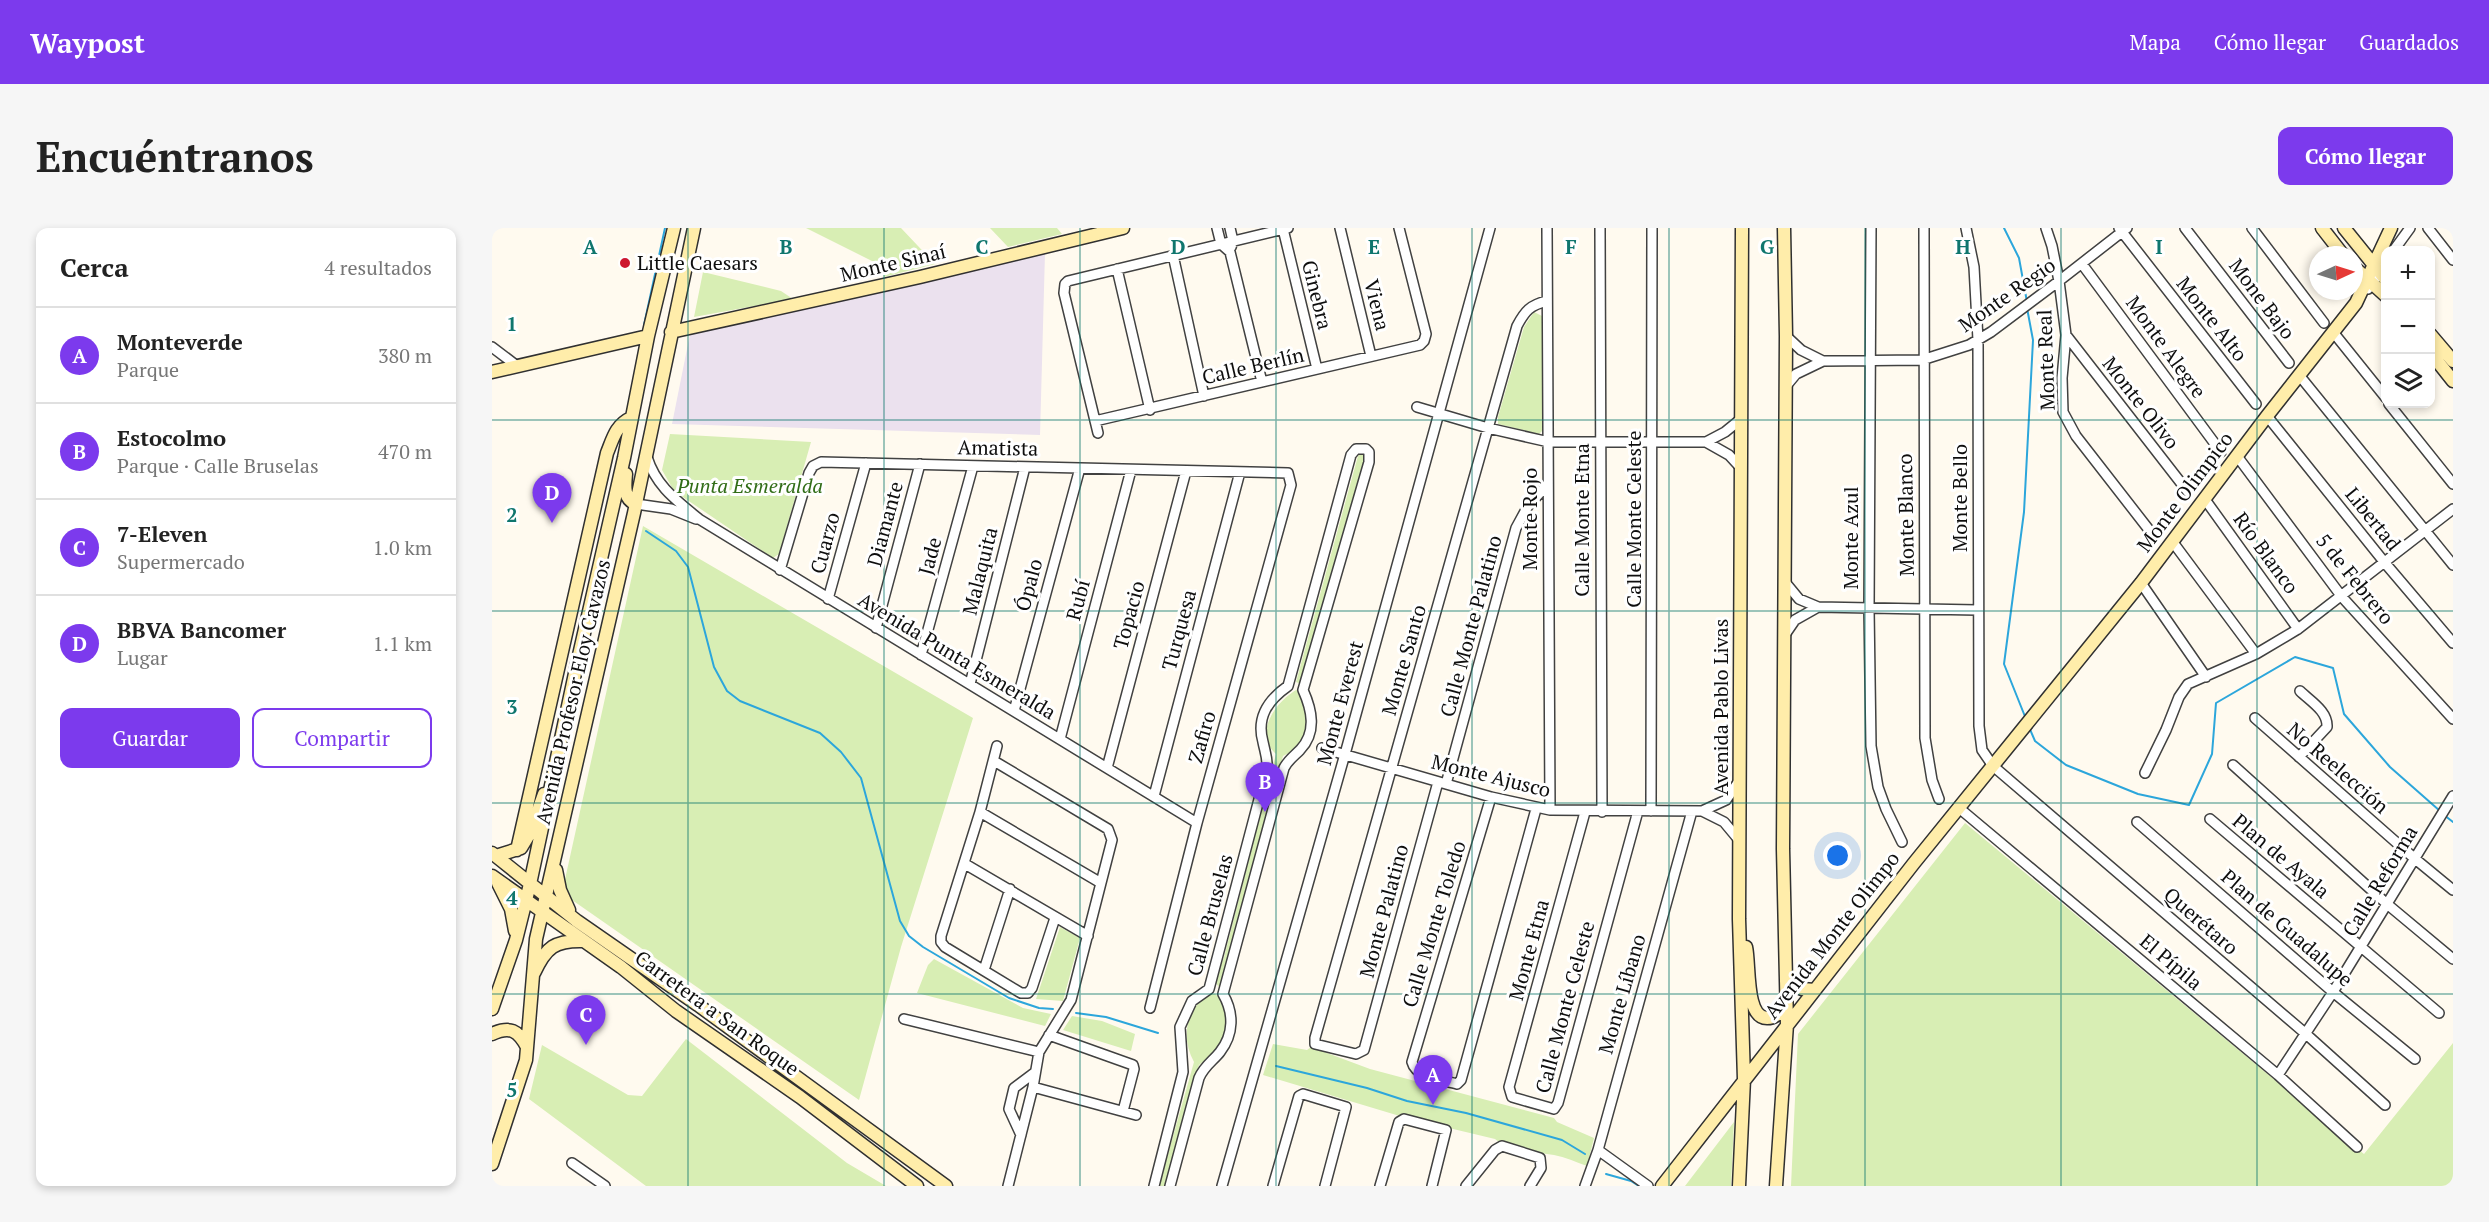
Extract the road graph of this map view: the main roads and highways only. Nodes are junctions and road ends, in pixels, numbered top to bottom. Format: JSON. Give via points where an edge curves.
{"nodes":[{"id":1,"x":674,"y":228,"type":"edge"},
{"id":2,"x":694,"y":228,"type":"edge"},
{"id":3,"x":1123,"y":228,"type":"edge"},
{"id":4,"x":1742,"y":228,"type":"edge"},
{"id":5,"x":1784,"y":228,"type":"edge"},
{"id":6,"x":2322,"y":228,"type":"edge"},
{"id":7,"x":2344,"y":228,"type":"edge"},
{"id":8,"x":2391,"y":228,"type":"edge"},
{"id":9,"x":2336,"y":246,"type":"edge"},
{"id":10,"x":2387,"y":246,"type":"edge"},
{"id":11,"x":2381,"y":270,"type":"edge"},
{"id":12,"x":2363,"y":276,"type":"edge"},
{"id":13,"x":2369,"y":282,"type":"junction"},
{"id":14,"x":2381,"y":292,"type":"edge"},
{"id":15,"x":671,"y":332,"type":"junction"},
{"id":16,"x":648,"y":336,"type":"junction"},
{"id":17,"x":2435,"y":340,"type":"edge"},
{"id":18,"x":2432,"y":354,"type":"edge"},
{"id":19,"x":2453,"y":361,"type":"edge"},
{"id":20,"x":492,"y":372,"type":"edge"},
{"id":21,"x":2453,"y":381,"type":"edge"},
{"id":22,"x":631,"y":418,"type":"junction"},
{"id":23,"x":624,"y":458,"type":"junction"},
{"id":24,"x":636,"y":504,"type":"junction"},
{"id":25,"x":600,"y":561,"type":"junction"},
{"id":26,"x":580,"y":570,"type":"junction"},
{"id":27,"x":564,"y":643,"type":"junction"},
{"id":28,"x":577,"y":664,"type":"junction"},
{"id":29,"x":2038,"y":712,"type":"joint"},
{"id":30,"x":552,"y":783,"type":"junction"},
{"id":31,"x":558,"y":847,"type":"junction"},
{"id":32,"x":517,"y":850,"type":"junction"},
{"id":33,"x":494,"y":854,"type":"edge"},
{"id":34,"x":494,"y":877,"type":"edge"},
{"id":35,"x":530,"y":884,"type":"junction"},
{"id":36,"x":547,"y":896,"type":"junction"},
{"id":37,"x":526,"y":900,"type":"junction"},
{"id":38,"x":543,"y":912,"type":"junction"},
{"id":39,"x":1739,"y":919,"type":"junction"},
{"id":40,"x":577,"y":921,"type":"junction"},
{"id":41,"x":516,"y":940,"type":"junction"},
{"id":42,"x":584,"y":941,"type":"junction"},
{"id":43,"x":531,"y":980,"type":"junction"},
{"id":44,"x":1786,"y":981,"type":"junction"},
{"id":45,"x":1815,"y":990,"type":"junction"},
{"id":46,"x":1786,"y":996,"type":"junction"},
{"id":47,"x":492,"y":1009,"type":"edge"},
{"id":48,"x":1787,"y":1024,"type":"junction"},
{"id":49,"x":492,"y":1034,"type":"edge"},
{"id":50,"x":527,"y":1047,"type":"junction"},
{"id":51,"x":1744,"y":1079,"type":"junction"},
{"id":52,"x":903,"y":1155,"type":"junction"},
{"id":53,"x":492,"y":1164,"type":"edge"},
{"id":54,"x":917,"y":1186,"type":"edge"},
{"id":55,"x":921,"y":1186,"type":"edge"},
{"id":56,"x":946,"y":1186,"type":"edge"},
{"id":57,"x":1662,"y":1186,"type":"edge"},
{"id":58,"x":1740,"y":1186,"type":"edge"},
{"id":59,"x":1776,"y":1186,"type":"edge"}],
"edges":[{"from":1,"to":16,"type":"main road","name":"Avenida Profesor Eloy Cavazos"},
{"from":2,"to":15,"type":"main road","name":"Avenida Profesor Eloy Cavazos"},
{"from":3,"to":15,"type":"main road","name":"Monte Sinaí"},
{"from":4,"to":39,"type":"main road","name":"Avenida Pablo Livas"},
{"from":5,"to":44,"type":"main road"},
{"from":6,"to":9,"type":"main road"},
{"from":7,"to":11,"type":"main road"},
{"from":8,"to":10,"type":"main road"},
{"from":11,"to":13,"type":"main road"},
{"from":12,"to":13,"type":"main road"},
{"from":13,"to":14,"type":"main road"},
{"from":13,"to":29,"type":"main road","name":"Monte Olimpico"},
{"from":15,"to":24,"type":"main road","name":"Avenida Profesor Eloy Cavazos"},
{"from":16,"to":20,"type":"main road"},
{"from":16,"to":22,"type":"main road","name":"Avenida Profesor Eloy Cavazos"},
{"from":17,"to":19,"type":"main road"},
{"from":18,"to":21,"type":"main road"},
{"from":22,"to":23,"type":"main road","name":"Avenida Profesor Eloy Cavazos"},
{"from":22,"to":26,"type":"main road","via":[[617,429],[607,453]]},
{"from":23,"to":24,"type":"main road","via":[[626,494]]},
{"from":23,"to":25,"type":"main road","name":"Avenida Profesor Eloy Cavazos"},
{"from":24,"to":31,"type":"main road","name":"Avenida Profesor Eloy Cavazos"},
{"from":25,"to":26,"type":"main road"},
{"from":25,"to":28,"type":"main road","name":"Avenida Profesor Eloy Cavazos"},
{"from":26,"to":27,"type":"main road"},
{"from":27,"to":28,"type":"main road"},
{"from":27,"to":32,"type":"main road"},
{"from":28,"to":30,"type":"main road","name":"Avenida Profesor Eloy Cavazos"},
{"from":29,"to":45,"type":"main road","name":"Avenida Monte Olimpo"},
{"from":30,"to":32,"type":"main road","via":[[525,843]]},
{"from":30,"to":35,"type":"main road","name":"Avenida Profesor Eloy Cavazos"},
{"from":31,"to":36,"type":"main road","name":"Avenida Profesor Eloy Cavazos"},
{"from":31,"to":40,"type":"main road","via":[[560,890]]},
{"from":32,"to":33,"type":"main road"},
{"from":33,"to":35,"type":"main road","name":"Carretera a San Roque"},
{"from":34,"to":37,"type":"main road","name":"Carretera a San Roque"},
{"from":34,"to":41,"type":"main road","via":[[514,917]]},
{"from":35,"to":36,"type":"main road","name":"Carretera a San Roque"},
{"from":35,"to":37,"type":"main road","name":"Avenida Profesor Eloy Cavazos"},
{"from":36,"to":38,"type":"main road","name":"Avenida Profesor Eloy Cavazos"},
{"from":36,"to":40,"type":"main road","name":"Carretera a San Roque"},
{"from":37,"to":38,"type":"main road","name":"Carretera a San Roque"},
{"from":37,"to":41,"type":"main road","name":"Avenida Profesor Eloy Cavazos"},
{"from":38,"to":42,"type":"main road","name":"Carretera a San Roque"},
{"from":38,"to":43,"type":"main road","name":"Avenida Profesor Eloy Cavazos"},
{"from":39,"to":46,"type":"main road","via":[[1754,1011],[1761,1017],[1773,1017],[1780,1012]]},
{"from":39,"to":51,"type":"main road","name":"Avenida Pablo Livas"},
{"from":40,"to":52,"type":"main road","name":"Carretera a San Roque"},
{"from":41,"to":47,"type":"main road","name":"Avenida Profesor Eloy Cavazos"},
{"from":42,"to":43,"type":"main road","via":[[554,945]]},
{"from":42,"to":54,"type":"main road","name":"Carretera a San Roque"},
{"from":43,"to":50,"type":"main road","name":"Avenida Profesor Eloy Cavazos"},
{"from":44,"to":45,"type":"main road"},
{"from":44,"to":46,"type":"main road"},
{"from":45,"to":48,"type":"main road","name":"Avenida Monte Olimpo"},
{"from":46,"to":48,"type":"main road"},
{"from":48,"to":51,"type":"main road","name":"Avenida Monte Olimpo"},
{"from":48,"to":59,"type":"main road"},
{"from":49,"to":50,"type":"main road","via":[[513,1030]]},
{"from":50,"to":53,"type":"main road","name":"Avenida Profesor Eloy Cavazos","via":[[523,1073]]},
{"from":51,"to":57,"type":"main road","name":"Avenida Monte Olimpo"},
{"from":51,"to":58,"type":"main road","name":"Avenida Pablo Livas"},
{"from":52,"to":55,"type":"main road"},
{"from":52,"to":56,"type":"main road"}]}
